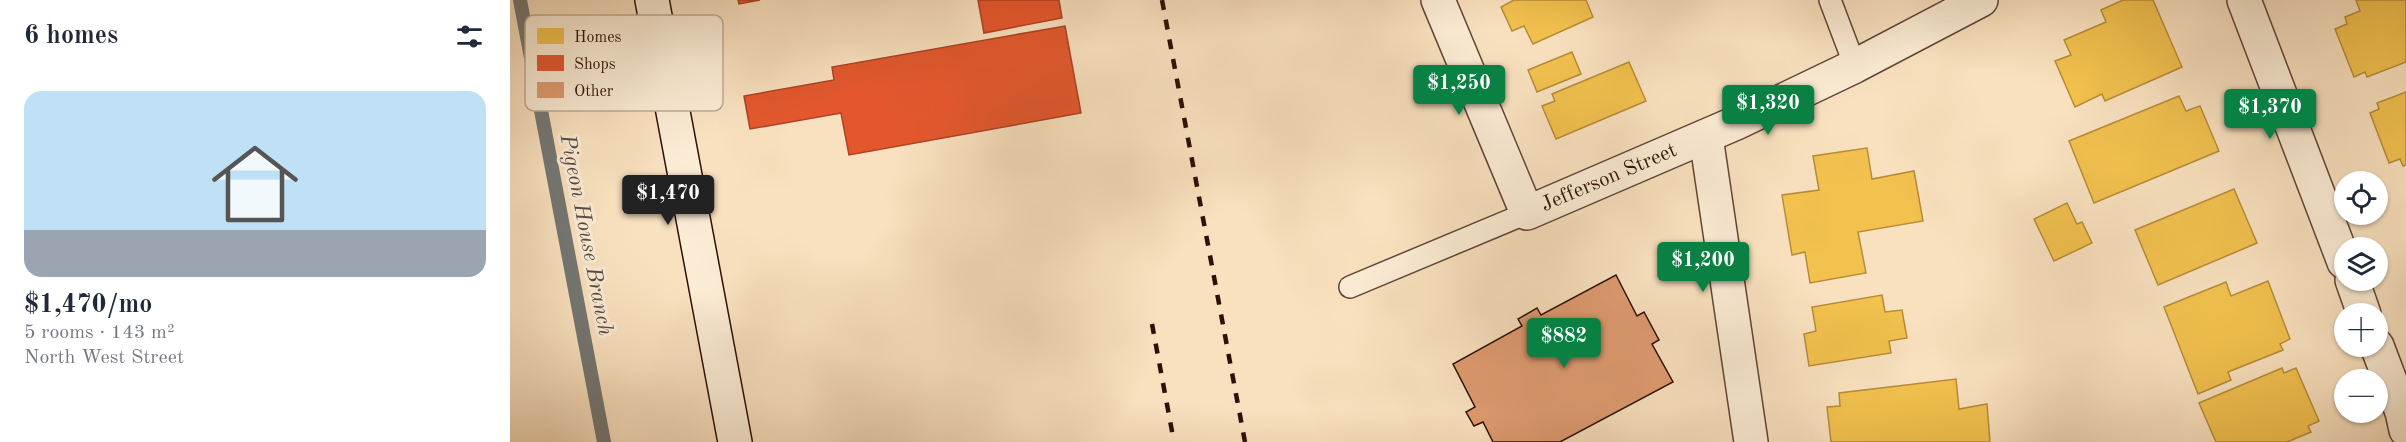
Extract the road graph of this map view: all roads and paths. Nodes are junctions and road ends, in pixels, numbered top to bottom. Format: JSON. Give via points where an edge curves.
{"nodes":[{"id":1,"x":652,"y":0,"type":"edge"},
{"id":2,"x":1438,"y":0,"type":"edge"},
{"id":3,"x":1830,"y":0,"type":"edge"},
{"id":4,"x":1981,"y":0,"type":"edge"},
{"id":5,"x":2244,"y":0,"type":"edge"},
{"id":6,"x":655,"y":15,"type":"edge"},
{"id":7,"x":1855,"y":66,"type":"junction"},
{"id":8,"x":673,"y":111,"type":"edge"},
{"id":9,"x":1706,"y":137,"type":"junction"},
{"id":10,"x":1527,"y":213,"type":"junction"},
{"id":11,"x":2334,"y":237,"type":"edge"},
{"id":12,"x":1350,"y":287,"type":"dead end"},
{"id":13,"x":2381,"y":357,"type":"edge"},
{"id":14,"x":2406,"y":430,"type":"edge"},
{"id":15,"x":735,"y":442,"type":"edge"},
{"id":16,"x":1752,"y":442,"type":"edge"}],
"edges":[{"from":1,"to":6,"type":"street"},
{"from":2,"to":10,"type":"street"},
{"from":3,"to":7,"type":"lane"},
{"from":4,"to":7,"type":"street","name":"Jefferson Street"},
{"from":5,"to":11,"type":"street"},
{"from":7,"to":9,"type":"street","name":"Jefferson Street"},
{"from":8,"to":15,"type":"street"},
{"from":9,"to":10,"type":"street","name":"Jefferson Street"},
{"from":9,"to":16,"type":"street"},
{"from":10,"to":12,"type":"lane"},
{"from":13,"to":14,"type":"street"}]}
